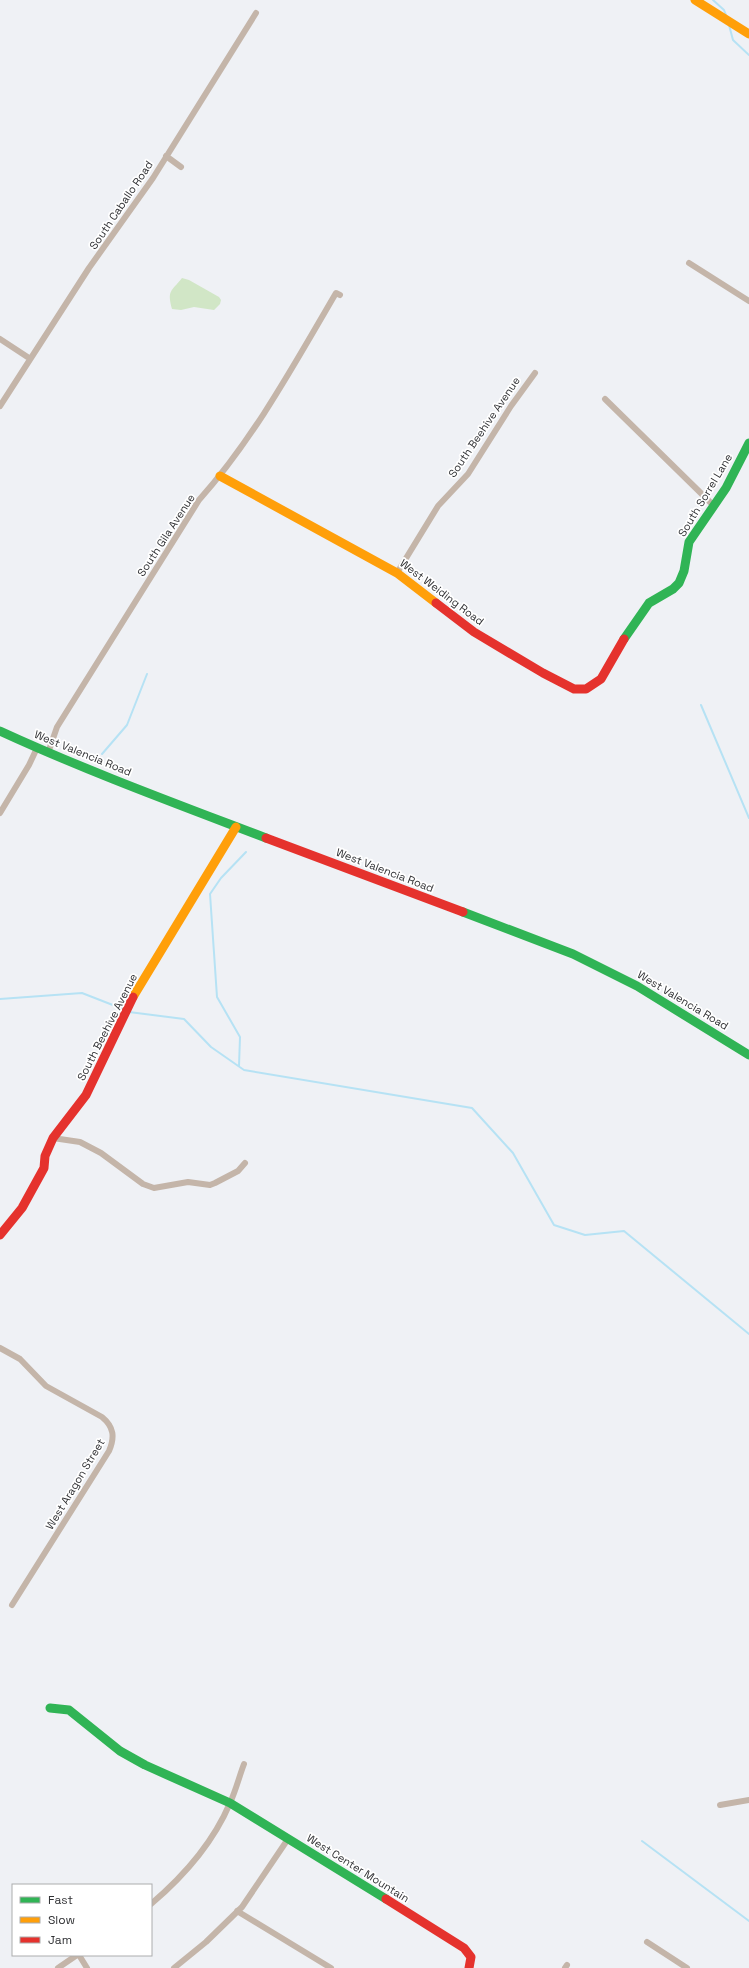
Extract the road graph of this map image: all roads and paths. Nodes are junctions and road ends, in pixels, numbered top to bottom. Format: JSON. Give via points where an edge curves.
{"nodes":[{"id":1,"x":695,"y":0,"type":"edge"},
{"id":2,"x":256,"y":13,"type":"dead end"},
{"id":3,"x":749,"y":34,"type":"edge"},
{"id":4,"x":166,"y":156,"type":"junction"},
{"id":5,"x":181,"y":167,"type":"dead end"},
{"id":6,"x":689,"y":263,"type":"dead end"},
{"id":7,"x":338,"y":294,"type":"dead end"},
{"id":8,"x":749,"y":301,"type":"edge"},
{"id":9,"x":0,"y":339,"type":"edge"},
{"id":10,"x":29,"y":358,"type":"junction"},
{"id":11,"x":535,"y":373,"type":"dead end"},
{"id":12,"x":605,"y":399,"type":"dead end"},
{"id":13,"x":0,"y":406,"type":"edge"},
{"id":14,"x":749,"y":443,"type":"edge"},
{"id":15,"x":220,"y":476,"type":"junction"},
{"id":16,"x":713,"y":505,"type":"junction"},
{"id":17,"x":397,"y":573,"type":"junction"},
{"id":18,"x":586,"y":689,"type":"joint"},
{"id":19,"x":0,"y":731,"type":"edge"},
{"id":20,"x":37,"y":748,"type":"junction"},
{"id":21,"x":48,"y":753,"type":"junction"},
{"id":22,"x":0,"y":813,"type":"edge"},
{"id":23,"x":236,"y":827,"type":"junction"},
{"id":24,"x":749,"y":1055,"type":"edge"},
{"id":25,"x":53,"y":1138,"type":"junction"},
{"id":26,"x":245,"y":1163,"type":"dead end"},
{"id":27,"x":0,"y":1235,"type":"edge"},
{"id":28,"x":0,"y":1348,"type":"edge"},
{"id":29,"x":12,"y":1605,"type":"dead end"},
{"id":30,"x":50,"y":1708,"type":"dead end"},
{"id":31,"x":244,"y":1764,"type":"dead end"},
{"id":32,"x":749,"y":1800,"type":"edge"},
{"id":33,"x":230,"y":1803,"type":"junction"},
{"id":34,"x":720,"y":1806,"type":"dead end"},
{"id":35,"x":288,"y":1839,"type":"junction"},
{"id":36,"x":152,"y":1903,"type":"edge"},
{"id":37,"x":237,"y":1911,"type":"junction"},
{"id":38,"x":647,"y":1942,"type":"dead end"},
{"id":39,"x":76,"y":1956,"type":"edge"},
{"id":40,"x":79,"y":1956,"type":"edge"},
{"id":41,"x":58,"y":1968,"type":"edge"},
{"id":42,"x":87,"y":1968,"type":"edge"},
{"id":43,"x":174,"y":1968,"type":"edge"},
{"id":44,"x":331,"y":1968,"type":"edge"},
{"id":45,"x":469,"y":1968,"type":"edge"},
{"id":46,"x":687,"y":1968,"type":"edge"}],
"edges":[{"from":1,"to":3,"type":"street"},
{"from":2,"to":4,"type":"street","name":"South Caballo Road"},
{"from":4,"to":5,"type":"street"},
{"from":4,"to":10,"type":"street","name":"South Caballo Road"},
{"from":6,"to":8,"type":"street"},
{"from":7,"to":15,"type":"street","name":"South Gila Avenue"},
{"from":9,"to":10,"type":"street"},
{"from":10,"to":13,"type":"street","name":"South Caballo Road"},
{"from":11,"to":17,"type":"street","name":"South Beehive Avenue","via":[[468,474],[438,506]]},
{"from":12,"to":16,"type":"street"},
{"from":14,"to":16,"type":"street","name":"South Sorrel Lane","via":[[726,488]]},
{"from":15,"to":17,"type":"street","name":"West Weiding Road"},
{"from":15,"to":21,"type":"street","name":"South Gila Avenue","via":[[199,500],[110,641],[57,727]]},
{"from":16,"to":18,"type":"street","name":"South Sorrel Lane","via":[[689,542],[684,571],[679,583],[649,604],[627,634],[601,679]]},
{"from":17,"to":18,"type":"street","name":"West Weiding Road","via":[[483,638],[563,684],[574,689]]},
{"from":19,"to":20,"type":"street","name":"West Valencia Road"},
{"from":20,"to":21,"type":"street","name":"West Valencia Road"},
{"from":20,"to":22,"type":"street"},
{"from":21,"to":23,"type":"street","name":"West Valencia Road"},
{"from":23,"to":24,"type":"street","name":"West Valencia Road","via":[[573,954],[637,986]]},
{"from":23,"to":25,"type":"street","name":"South Beehive Avenue","via":[[132,999],[86,1095]]},
{"from":25,"to":26,"type":"street","via":[[80,1142],[101,1153],[143,1184],[154,1188],[188,1182],[210,1185],[238,1171]]},
{"from":25,"to":27,"type":"street","name":"South Beehive Avenue","via":[[45,1156],[44,1168],[22,1208]]},
{"from":28,"to":29,"type":"street","name":"West Aragon Street","via":[[20,1359],[46,1386],[109,1422],[114,1440]]},
{"from":30,"to":33,"type":"street","name":"West Center Mountain","via":[[69,1710],[120,1751]]},
{"from":31,"to":33,"type":"street"},
{"from":32,"to":34,"type":"street"},
{"from":33,"to":35,"type":"street","name":"West Center Mountain"},
{"from":33,"to":36,"type":"street","via":[[208,1844],[169,1889]]},
{"from":35,"to":37,"type":"street"},
{"from":35,"to":45,"type":"street","name":"West Center Mountain","via":[[464,1948],[471,1956]]},
{"from":37,"to":43,"type":"street","via":[[206,1942]]},
{"from":37,"to":44,"type":"street"},
{"from":38,"to":46,"type":"street"},
{"from":39,"to":41,"type":"street"},
{"from":40,"to":42,"type":"street"}]}
